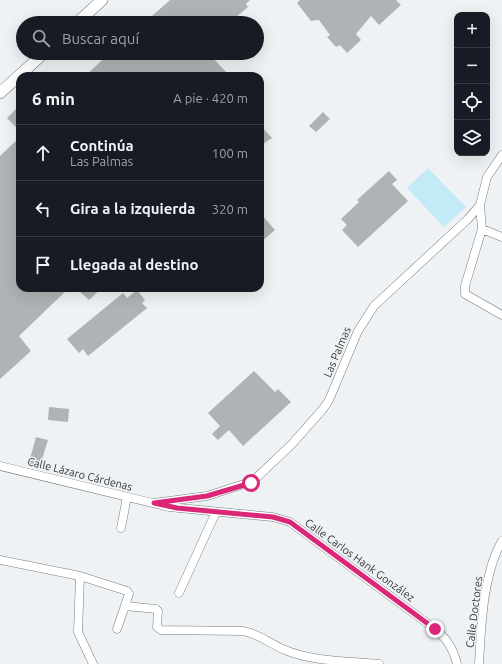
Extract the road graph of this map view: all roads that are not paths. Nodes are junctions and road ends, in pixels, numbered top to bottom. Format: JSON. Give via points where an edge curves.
{"nodes":[{"id":1,"x":102,"y":0,"type":"edge"},
{"id":2,"x":85,"y":16,"type":"edge"},
{"id":3,"x":36,"y":60,"type":"edge"},
{"id":4,"x":23,"y":72,"type":"edge"},
{"id":5,"x":16,"y":78,"type":"edge"},
{"id":6,"x":0,"y":93,"type":"edge"},
{"id":7,"x":502,"y":155,"type":"edge"},
{"id":8,"x":480,"y":205,"type":"junction"},
{"id":9,"x":482,"y":229,"type":"junction"},
{"id":10,"x":502,"y":237,"type":"edge"},
{"id":11,"x":502,"y":315,"type":"edge"},
{"id":12,"x":0,"y":466,"type":"edge"},
{"id":13,"x":127,"y":497,"type":"junction"},
{"id":14,"x":154,"y":503,"type":"junction"},
{"id":15,"x":216,"y":512,"type":"junction"},
{"id":16,"x":121,"y":528,"type":"dead end"},
{"id":17,"x":502,"y":541,"type":"edge"},
{"id":18,"x":0,"y":560,"type":"edge"},
{"id":19,"x":80,"y":576,"type":"junction"},
{"id":20,"x":179,"y":593,"type":"dead end"},
{"id":21,"x":125,"y":606,"type":"junction"},
{"id":22,"x":117,"y":629,"type":"dead end"},
{"id":23,"x":93,"y":664,"type":"edge"},
{"id":24,"x":379,"y":664,"type":"edge"},
{"id":25,"x":457,"y":664,"type":"edge"},
{"id":26,"x":479,"y":664,"type":"edge"}],
"edges":[{"from":1,"to":2,"type":"main road"},
{"from":3,"to":4,"type":"main road"},
{"from":5,"to":6,"type":"main road"},
{"from":7,"to":8,"type":"street","name":"Las Palmas","via":[[487,177]]},
{"from":8,"to":9,"type":"street"},
{"from":8,"to":14,"type":"street","name":"Las Palmas","via":[[374,306],[358,330],[323,409],[292,444],[253,481],[207,496]]},
{"from":9,"to":10,"type":"street"},
{"from":9,"to":11,"type":"street","via":[[465,286],[465,294]]},
{"from":12,"to":13,"type":"street","name":"Calle Lázaro Cárdenas"},
{"from":13,"to":14,"type":"street","name":"Calle Lázaro Cárdenas"},
{"from":13,"to":16,"type":"street"},
{"from":14,"to":15,"type":"street","name":"Calle Carlos Hank González"},
{"from":15,"to":20,"type":"street"},
{"from":15,"to":25,"type":"street","name":"Calle Carlos Hank González","via":[[273,517],[290,522],[446,638],[454,651]]},
{"from":17,"to":26,"type":"street","name":"Calle Doctores","via":[[495,552],[488,580]]},
{"from":18,"to":19,"type":"street"},
{"from":19,"to":21,"type":"street","via":[[127,591],[129,594]]},
{"from":19,"to":23,"type":"street","via":[[78,632]]},
{"from":21,"to":22,"type":"street"},
{"from":21,"to":24,"type":"street","via":[[156,609],[158,627],[162,630],[256,633],[285,650],[310,657]]}]}
